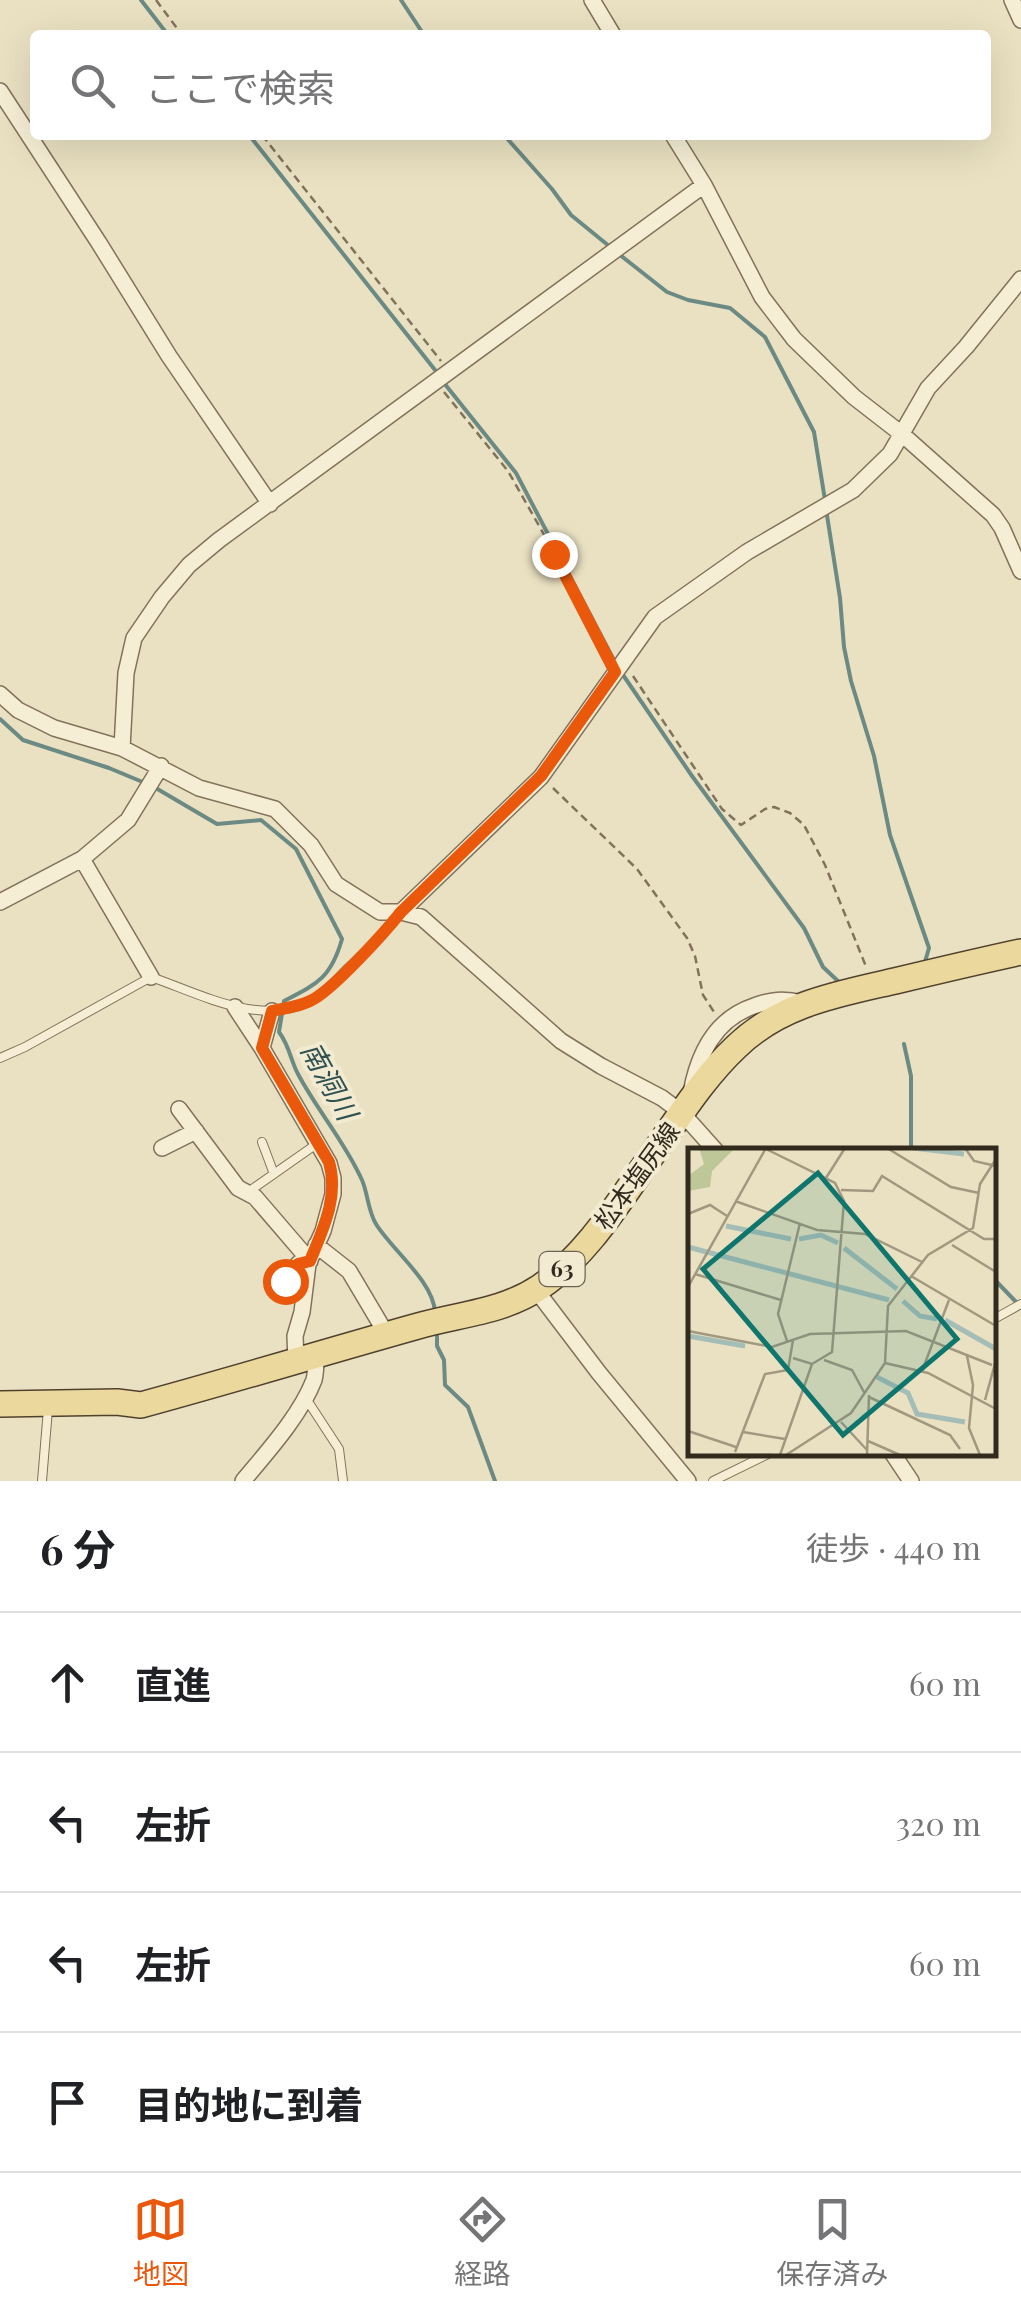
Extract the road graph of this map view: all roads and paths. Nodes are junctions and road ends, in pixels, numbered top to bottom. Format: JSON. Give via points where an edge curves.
{"nodes":[{"id":1,"x":156,"y":0,"type":"edge"},
{"id":2,"x":592,"y":0,"type":"edge"},
{"id":3,"x":1012,"y":0,"type":"edge"},
{"id":4,"x":1021,"y":20,"type":"edge"},
{"id":5,"x":178,"y":30,"type":"edge"},
{"id":6,"x":611,"y":30,"type":"edge"},
{"id":7,"x":0,"y":92,"type":"edge"},
{"id":8,"x":30,"y":138,"type":"edge"},
{"id":9,"x":31,"y":140,"type":"edge"},
{"id":10,"x":266,"y":140,"type":"edge"},
{"id":11,"x":676,"y":140,"type":"edge"},
{"id":12,"x":704,"y":185,"type":"junction"},
{"id":13,"x":1021,"y":279,"type":"edge"},
{"id":14,"x":443,"y":378,"type":"junction"},
{"id":15,"x":903,"y":434,"type":"junction"},
{"id":16,"x":270,"y":504,"type":"junction"},
{"id":17,"x":1021,"y":571,"type":"edge"},
{"id":18,"x":619,"y":667,"type":"junction"},
{"id":19,"x":0,"y":694,"type":"edge"},
{"id":20,"x":122,"y":748,"type":"junction"},
{"id":21,"x":161,"y":766,"type":"junction"},
{"id":22,"x":541,"y":776,"type":"junction"},
{"id":23,"x":82,"y":858,"type":"junction"},
{"id":24,"x":0,"y":902,"type":"edge"},
{"id":25,"x":401,"y":912,"type":"junction"},
{"id":26,"x":1021,"y":952,"type":"edge"},
{"id":27,"x":152,"y":978,"type":"junction"},
{"id":28,"x":873,"y":986,"type":"junction"},
{"id":29,"x":804,"y":1004,"type":"junction"},
{"id":30,"x":235,"y":1007,"type":"junction"},
{"id":31,"x":272,"y":1011,"type":"junction"},
{"id":32,"x":724,"y":1023,"type":"junction"},
{"id":33,"x":262,"y":1048,"type":"junction"},
{"id":34,"x":0,"y":1058,"type":"edge"},
{"id":35,"x":686,"y":1107,"type":"junction"},
{"id":36,"x":178,"y":1108,"type":"dead end"},
{"id":37,"x":196,"y":1131,"type":"junction"},
{"id":38,"x":262,"y":1142,"type":"dead end"},
{"id":39,"x":318,"y":1143,"type":"junction"},
{"id":40,"x":162,"y":1148,"type":"dead end"},
{"id":41,"x":714,"y":1148,"type":"edge"},
{"id":42,"x":274,"y":1174,"type":"junction"},
{"id":43,"x":248,"y":1193,"type":"junction"},
{"id":44,"x":313,"y":1253,"type":"junction"},
{"id":45,"x":285,"y":1281,"type":"dead end"},
{"id":46,"x":536,"y":1290,"type":"junction"},
{"id":47,"x":1021,"y":1304,"type":"edge"},
{"id":48,"x":996,"y":1317,"type":"edge"},
{"id":49,"x":388,"y":1334,"type":"junction"},
{"id":50,"x":306,"y":1358,"type":"junction"},
{"id":51,"x":305,"y":1397,"type":"junction"},
{"id":52,"x":0,"y":1404,"type":"edge"},
{"id":53,"x":48,"y":1405,"type":"junction"},
{"id":54,"x":764,"y":1456,"type":"edge"},
{"id":55,"x":894,"y":1456,"type":"edge"},
{"id":56,"x":42,"y":1481,"type":"edge"},
{"id":57,"x":243,"y":1481,"type":"edge"},
{"id":58,"x":343,"y":1481,"type":"edge"},
{"id":59,"x":688,"y":1481,"type":"edge"},
{"id":60,"x":714,"y":1481,"type":"edge"},
{"id":61,"x":911,"y":1481,"type":"edge"}],
"edges":[{"from":1,"to":5,"type":"path"},
{"from":2,"to":6,"type":"street"},
{"from":3,"to":4,"type":"street"},
{"from":7,"to":8,"type":"street"},
{"from":9,"to":16,"type":"street"},
{"from":10,"to":14,"type":"path"},
{"from":11,"to":12,"type":"street"},
{"from":12,"to":14,"type":"street"},
{"from":12,"to":15,"type":"street","via":[[762,297],[794,339],[854,398]]},
{"from":13,"to":15,"type":"street","via":[[928,388]]},
{"from":14,"to":16,"type":"street"},
{"from":14,"to":18,"type":"path","via":[[508,471]]},
{"from":15,"to":17,"type":"street","via":[[993,515]]},
{"from":15,"to":18,"type":"street","via":[[853,490],[747,552],[655,617]]},
{"from":16,"to":20,"type":"street","via":[[189,565],[134,638]]},
{"from":18,"to":22,"type":"street"},
{"from":18,"to":28,"type":"path","via":[[735,822],[742,825],[774,807],[804,824]]},
{"from":19,"to":20,"type":"street","via":[[54,728]]},
{"from":20,"to":21,"type":"street"},
{"from":21,"to":23,"type":"street","via":[[128,820]]},
{"from":21,"to":25,"type":"street","via":[[199,788],[274,809],[311,845],[336,884],[380,912]]},
{"from":22,"to":25,"type":"street"},
{"from":22,"to":32,"type":"path","via":[[638,869],[687,938],[703,995]]},
{"from":23,"to":24,"type":"street"},
{"from":23,"to":27,"type":"street"},
{"from":25,"to":31,"type":"lane","via":[[312,1001]]},
{"from":25,"to":35,"type":"street","via":[[422,917],[561,1041]]},
{"from":26,"to":28,"type":"main road","name":"松本塩尻線","number":"63"},
{"from":27,"to":30,"type":"lane"},
{"from":27,"to":34,"type":"lane"},
{"from":28,"to":29,"type":"main road","name":"松本塩尻線","number":"63"},
{"from":29,"to":32,"type":"street","via":[[768,1001]]},
{"from":29,"to":35,"type":"main road","name":"松本塩尻線","number":"63","via":[[737,1046]]},
{"from":30,"to":31,"type":"lane"},
{"from":30,"to":33,"type":"street"},
{"from":31,"to":33,"type":"street"},
{"from":32,"to":35,"type":"street","via":[[704,1049]]},
{"from":33,"to":39,"type":"street"},
{"from":35,"to":41,"type":"street"},
{"from":35,"to":46,"type":"main road","name":"松本塩尻線","number":"63","via":[[594,1235]]},
{"from":36,"to":37,"type":"street"},
{"from":37,"to":40,"type":"street"},
{"from":37,"to":43,"type":"street"},
{"from":38,"to":42,"type":"lane"},
{"from":39,"to":42,"type":"lane"},
{"from":39,"to":44,"type":"street","via":[[329,1162],[333,1194]]},
{"from":42,"to":43,"type":"lane"},
{"from":43,"to":44,"type":"street"},
{"from":44,"to":45,"type":"street"},
{"from":44,"to":49,"type":"street","via":[[349,1271]]},
{"from":44,"to":50,"type":"street","via":[[295,1336]]},
{"from":46,"to":49,"type":"main road","name":"松本塩尻線","number":"63","via":[[481,1312]]},
{"from":46,"to":59,"type":"street"},
{"from":47,"to":48,"type":"lane"},
{"from":49,"to":50,"type":"main road","name":"松本塩尻線","number":"63"},
{"from":50,"to":51,"type":"street","via":[[315,1376]]},
{"from":50,"to":53,"type":"main road","name":"松本塩尻線","number":"63","via":[[140,1405]]},
{"from":51,"to":57,"type":"street"},
{"from":51,"to":58,"type":"lane","via":[[340,1448]]},
{"from":52,"to":53,"type":"main road","name":"松本塩尻線","number":"63"},
{"from":53,"to":56,"type":"lane"},
{"from":54,"to":60,"type":"lane"},
{"from":55,"to":61,"type":"street"}]}
